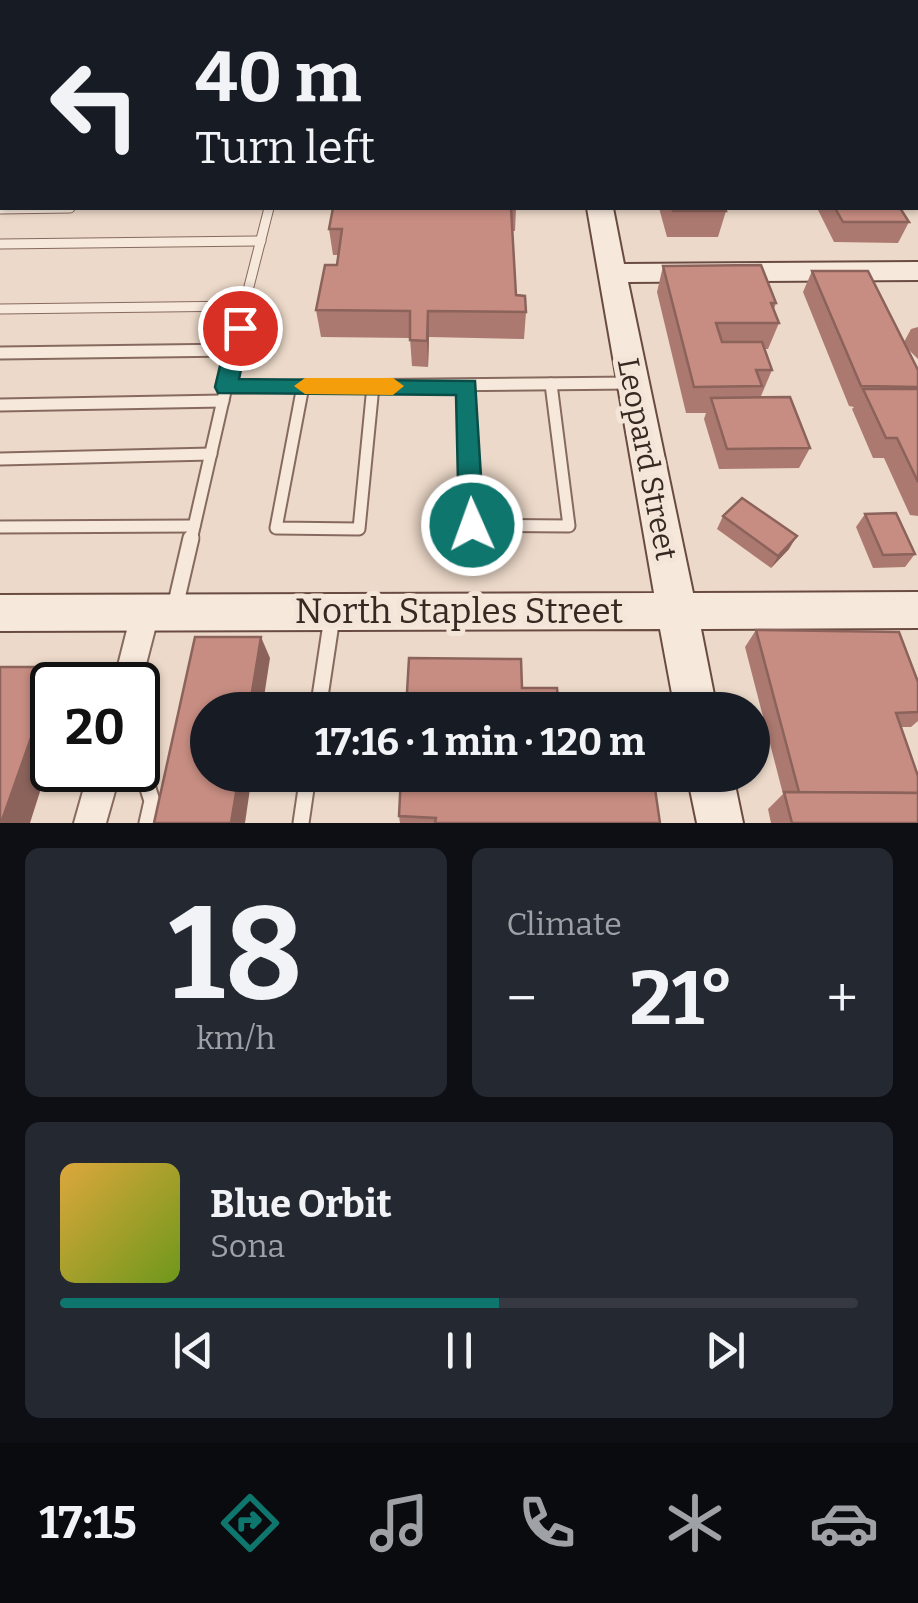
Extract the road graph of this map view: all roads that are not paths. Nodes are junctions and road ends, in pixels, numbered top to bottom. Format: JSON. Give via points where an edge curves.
{"nodes":[{"id":1,"x":269,"y":210,"type":"edge"},
{"id":2,"x":600,"y":210,"type":"edge"},
{"id":3,"x":261,"y":241,"type":"junction"},
{"id":4,"x":0,"y":244,"type":"edge"},
{"id":5,"x":918,"y":271,"type":"edge"},
{"id":6,"x":612,"y":273,"type":"junction"},
{"id":7,"x":244,"y":306,"type":"junction"},
{"id":8,"x":0,"y":309,"type":"edge"},
{"id":9,"x":235,"y":350,"type":"junction"},
{"id":10,"x":0,"y":353,"type":"edge"},
{"id":11,"x":632,"y":382,"type":"junction"},
{"id":12,"x":551,"y":384,"type":"junction"},
{"id":13,"x":303,"y":386,"type":"junction"},
{"id":14,"x":373,"y":386,"type":"junction"},
{"id":15,"x":226,"y":387,"type":"junction"},
{"id":16,"x":467,"y":387,"type":"junction"},
{"id":17,"x":223,"y":401,"type":"junction"},
{"id":18,"x":0,"y":405,"type":"edge"},
{"id":19,"x":210,"y":454,"type":"junction"},
{"id":20,"x":0,"y":459,"type":"edge"},
{"id":21,"x":194,"y":526,"type":"junction"},
{"id":22,"x":0,"y":528,"type":"edge"},
{"id":23,"x":675,"y":609,"type":"junction"},
{"id":24,"x":918,"y":610,"type":"edge"},
{"id":25,"x":333,"y":612,"type":"junction"},
{"id":26,"x":0,"y":613,"type":"edge"},
{"id":27,"x":160,"y":613,"type":"junction"},
{"id":28,"x":138,"y":662,"type":"edge"},
{"id":29,"x":321,"y":692,"type":"edge"},
{"id":30,"x":692,"y":692,"type":"edge"},
{"id":31,"x":99,"y":792,"type":"edge"},
{"id":32,"x":149,"y":792,"type":"edge"},
{"id":33,"x":306,"y":792,"type":"edge"},
{"id":34,"x":714,"y":792,"type":"edge"},
{"id":35,"x":90,"y":823,"type":"edge"},
{"id":36,"x":147,"y":823,"type":"edge"},
{"id":37,"x":301,"y":823,"type":"edge"},
{"id":38,"x":720,"y":823,"type":"edge"}],
"edges":[{"from":1,"to":3,"type":"lane"},
{"from":2,"to":6,"type":"main road","name":"Leopard Street"},
{"from":3,"to":4,"type":"lane"},
{"from":3,"to":7,"type":"lane"},
{"from":5,"to":6,"type":"main road"},
{"from":6,"to":11,"type":"main road","name":"Leopard Street"},
{"from":7,"to":8,"type":"lane"},
{"from":7,"to":9,"type":"lane"},
{"from":9,"to":10,"type":"lane"},
{"from":9,"to":15,"type":"lane"},
{"from":11,"to":12,"type":"lane"},
{"from":11,"to":23,"type":"main road","name":"Leopard Street"},
{"from":12,"to":16,"type":"lane"},
{"from":12,"to":16,"type":"lane","via":[[569,526],[472,525]]},
{"from":13,"to":14,"type":"lane"},
{"from":13,"to":14,"type":"lane","via":[[276,528],[359,530]]},
{"from":13,"to":15,"type":"lane"},
{"from":14,"to":16,"type":"lane"},
{"from":15,"to":17,"type":"lane"},
{"from":17,"to":18,"type":"lane"},
{"from":17,"to":19,"type":"lane"},
{"from":19,"to":20,"type":"lane"},
{"from":19,"to":21,"type":"lane"},
{"from":21,"to":22,"type":"lane"},
{"from":21,"to":27,"type":"lane"},
{"from":23,"to":24,"type":"main road","name":"North Staples Street"},
{"from":23,"to":25,"type":"main road","name":"North Staples Street"},
{"from":23,"to":30,"type":"main road","name":"Leopard Street"},
{"from":25,"to":27,"type":"main road","name":"North Staples Street"},
{"from":25,"to":29,"type":"lane"},
{"from":26,"to":27,"type":"main road","name":"North Staples Street"},
{"from":27,"to":28,"type":"street"},
{"from":31,"to":35,"type":"street"},
{"from":32,"to":36,"type":"lane"},
{"from":33,"to":37,"type":"lane"},
{"from":34,"to":38,"type":"main road"}]}
